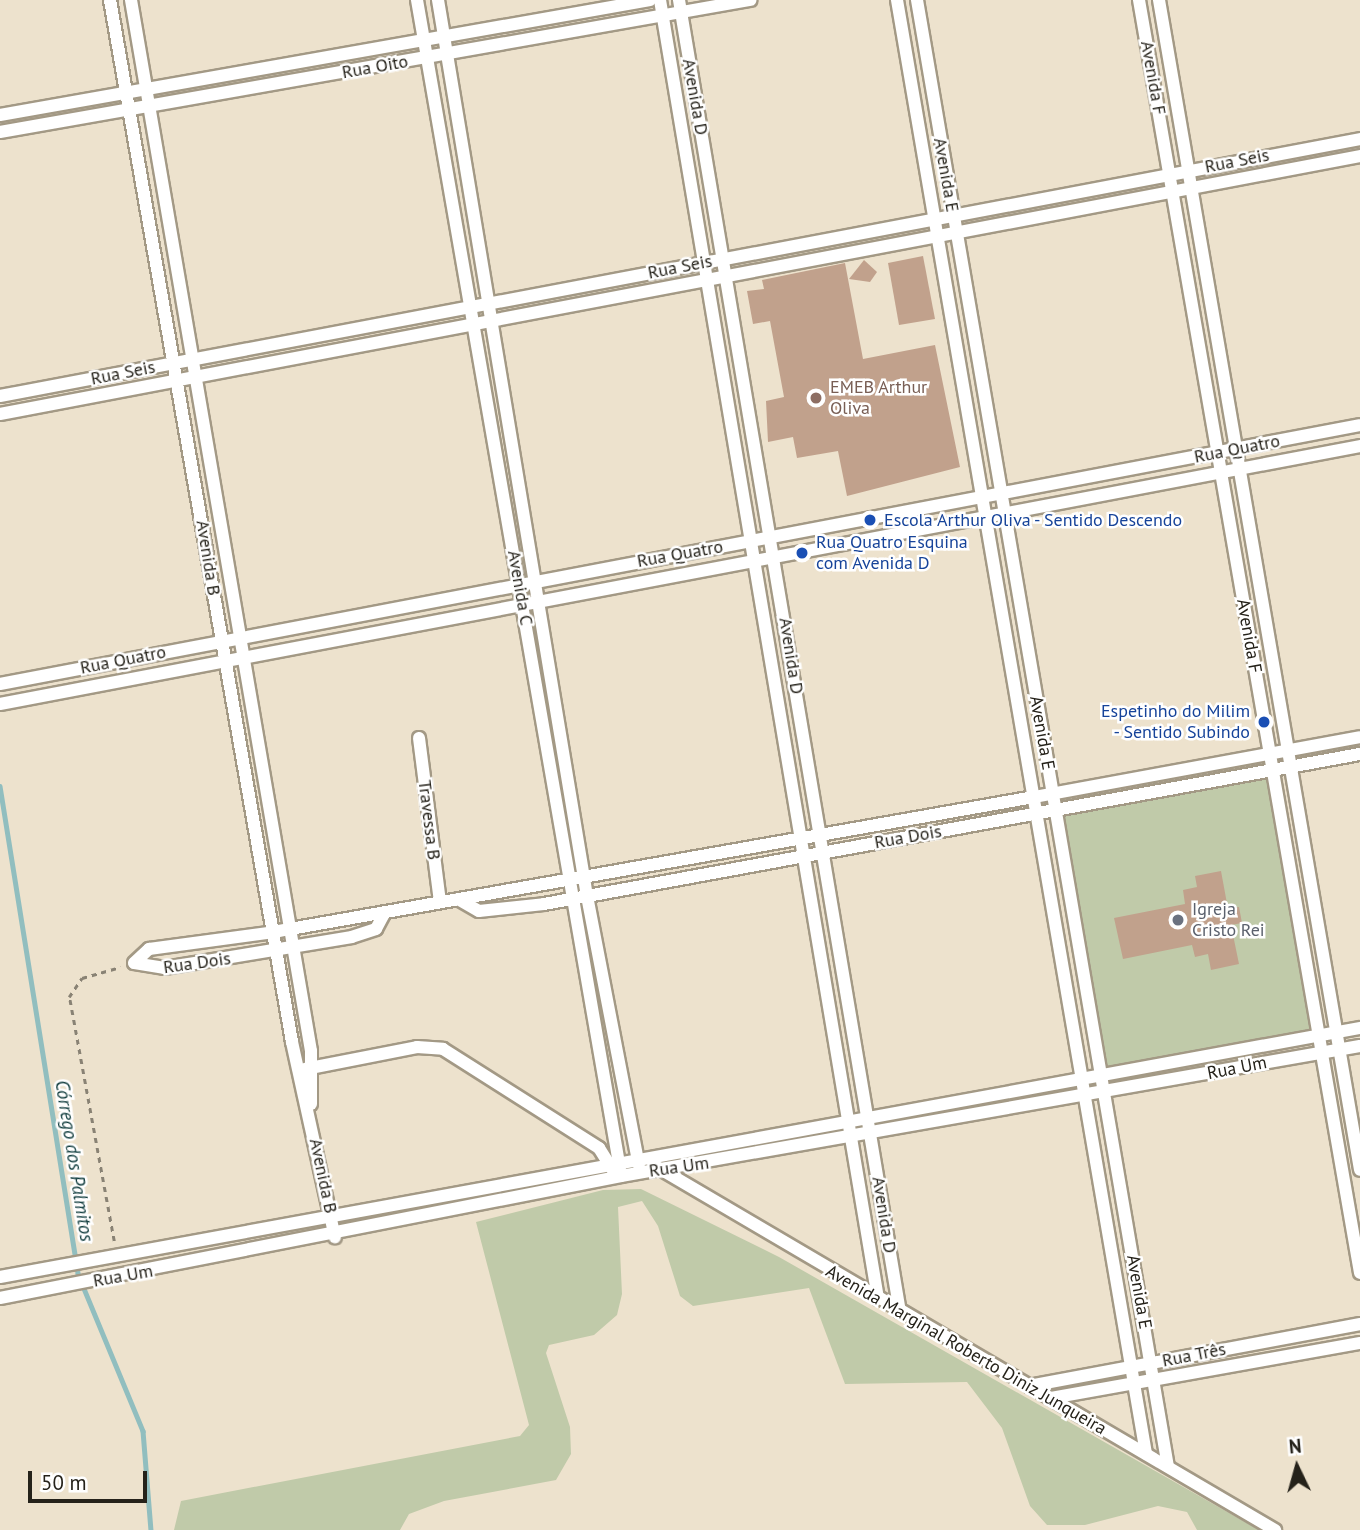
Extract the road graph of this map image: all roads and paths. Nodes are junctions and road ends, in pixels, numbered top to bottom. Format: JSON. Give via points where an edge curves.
{"nodes":[{"id":1,"x":110,"y":0,"type":"edge"},
{"id":2,"x":131,"y":0,"type":"edge"},
{"id":3,"x":417,"y":0,"type":"edge"},
{"id":4,"x":438,"y":0,"type":"edge"},
{"id":5,"x":650,"y":0,"type":"edge"},
{"id":6,"x":660,"y":0,"type":"edge"},
{"id":7,"x":750,"y":0,"type":"edge"},
{"id":8,"x":897,"y":0,"type":"edge"},
{"id":9,"x":917,"y":0,"type":"edge"},
{"id":10,"x":1139,"y":0,"type":"edge"},
{"id":11,"x":1159,"y":0,"type":"edge"},
{"id":12,"x":680,"y":6,"type":"edge"},
{"id":13,"x":662,"y":15,"type":"junction"},
{"id":14,"x":444,"y":37,"type":"junction"},
{"id":15,"x":424,"y":40,"type":"junction"},
{"id":16,"x":447,"y":53,"type":"junction"},
{"id":17,"x":427,"y":57,"type":"junction"},
{"id":18,"x":146,"y":89,"type":"junction"},
{"id":19,"x":127,"y":93,"type":"junction"},
{"id":20,"x":150,"y":107,"type":"junction"},
{"id":21,"x":130,"y":110,"type":"junction"},
{"id":22,"x":0,"y":115,"type":"edge"},
{"id":23,"x":0,"y":132,"type":"edge"},
{"id":24,"x":1360,"y":139,"type":"edge"},
{"id":25,"x":1360,"y":156,"type":"edge"},
{"id":26,"x":1188,"y":170,"type":"junction"},
{"id":27,"x":1171,"y":174,"type":"junction"},
{"id":28,"x":1191,"y":189,"type":"junction"},
{"id":29,"x":1174,"y":192,"type":"junction"},
{"id":30,"x":954,"y":218,"type":"junction"},
{"id":31,"x":934,"y":222,"type":"junction"},
{"id":32,"x":957,"y":237,"type":"junction"},
{"id":33,"x":938,"y":240,"type":"junction"},
{"id":34,"x":722,"y":259,"type":"junction"},
{"id":35,"x":703,"y":262,"type":"junction"},
{"id":36,"x":725,"y":277,"type":"junction"},
{"id":37,"x":707,"y":280,"type":"junction"},
{"id":38,"x":490,"y":303,"type":"junction"},
{"id":39,"x":468,"y":307,"type":"junction"},
{"id":40,"x":492,"y":321,"type":"junction"},
{"id":41,"x":471,"y":324,"type":"junction"},
{"id":42,"x":195,"y":360,"type":"junction"},
{"id":43,"x":177,"y":363,"type":"junction"},
{"id":44,"x":198,"y":377,"type":"junction"},
{"id":45,"x":180,"y":380,"type":"junction"},
{"id":46,"x":0,"y":396,"type":"edge"},
{"id":47,"x":0,"y":414,"type":"edge"},
{"id":48,"x":1360,"y":425,"type":"edge"},
{"id":49,"x":1360,"y":446,"type":"edge"},
{"id":50,"x":1235,"y":449,"type":"junction"},
{"id":51,"x":1216,"y":453,"type":"junction"},
{"id":52,"x":1239,"y":468,"type":"junction"},
{"id":53,"x":1220,"y":471,"type":"junction"},
{"id":54,"x":522,"y":494,"type":"junction"},
{"id":55,"x":1000,"y":495,"type":"junction"},
{"id":56,"x":983,"y":498,"type":"junction"},
{"id":57,"x":504,"y":499,"type":"junction"},
{"id":58,"x":1004,"y":514,"type":"junction"},
{"id":59,"x":986,"y":517,"type":"junction"},
{"id":60,"x":772,"y":539,"type":"junction"},
{"id":61,"x":224,"y":541,"type":"junction"},
{"id":62,"x":752,"y":541,"type":"junction"},
{"id":63,"x":206,"y":544,"type":"junction"},
{"id":64,"x":776,"y":558,"type":"junction"},
{"id":65,"x":756,"y":562,"type":"junction"},
{"id":66,"x":536,"y":581,"type":"junction"},
{"id":67,"x":520,"y":584,"type":"junction"},
{"id":68,"x":540,"y":602,"type":"junction"},
{"id":69,"x":523,"y":605,"type":"junction"},
{"id":70,"x":239,"y":638,"type":"junction"},
{"id":71,"x":221,"y":641,"type":"junction"},
{"id":72,"x":243,"y":657,"type":"junction"},
{"id":73,"x":225,"y":660,"type":"junction"},
{"id":74,"x":0,"y":684,"type":"edge"},
{"id":75,"x":0,"y":704,"type":"edge"},
{"id":76,"x":1360,"y":737,"type":"edge"},
{"id":77,"x":419,"y":738,"type":"dead end"},
{"id":78,"x":1287,"y":751,"type":"junction"},
{"id":79,"x":1269,"y":754,"type":"junction"},
{"id":80,"x":1360,"y":754,"type":"edge"},
{"id":81,"x":1291,"y":767,"type":"junction"},
{"id":82,"x":1273,"y":770,"type":"junction"},
{"id":83,"x":1052,"y":793,"type":"junction"},
{"id":84,"x":1034,"y":797,"type":"junction"},
{"id":85,"x":1056,"y":810,"type":"junction"},
{"id":86,"x":1037,"y":813,"type":"junction"},
{"id":87,"x":820,"y":835,"type":"junction"},
{"id":88,"x":798,"y":839,"type":"junction"},
{"id":89,"x":822,"y":852,"type":"junction"},
{"id":90,"x":802,"y":856,"type":"junction"},
{"id":91,"x":584,"y":877,"type":"junction"},
{"id":92,"x":567,"y":880,"type":"junction"},
{"id":93,"x":587,"y":896,"type":"junction"},
{"id":94,"x":458,"y":899,"type":"junction"},
{"id":95,"x":569,"y":899,"type":"junction"},
{"id":96,"x":440,"y":902,"type":"junction"},
{"id":97,"x":386,"y":912,"type":"junction"},
{"id":98,"x":290,"y":929,"type":"junction"},
{"id":99,"x":274,"y":932,"type":"junction"},
{"id":100,"x":1078,"y":942,"type":"junction"},
{"id":101,"x":1059,"y":945,"type":"junction"},
{"id":102,"x":294,"y":948,"type":"junction"},
{"id":103,"x":276,"y":951,"type":"junction"},
{"id":104,"x":134,"y":963,"type":"junction"},
{"id":105,"x":1360,"y":1028,"type":"edge"},
{"id":106,"x":1336,"y":1033,"type":"junction"},
{"id":107,"x":1318,"y":1036,"type":"junction"},
{"id":108,"x":1360,"y":1046,"type":"edge"},
{"id":109,"x":1340,"y":1049,"type":"junction"},
{"id":110,"x":1321,"y":1053,"type":"junction"},
{"id":111,"x":305,"y":1069,"type":"junction"},
{"id":112,"x":1101,"y":1076,"type":"junction"},
{"id":113,"x":1082,"y":1079,"type":"junction"},
{"id":114,"x":1104,"y":1093,"type":"junction"},
{"id":115,"x":1086,"y":1097,"type":"junction"},
{"id":116,"x":867,"y":1118,"type":"junction"},
{"id":117,"x":848,"y":1121,"type":"junction"},
{"id":118,"x":872,"y":1136,"type":"junction"},
{"id":119,"x":852,"y":1139,"type":"junction"},
{"id":120,"x":652,"y":1156,"type":"junction"},
{"id":121,"x":637,"y":1159,"type":"junction"},
{"id":122,"x":1115,"y":1159,"type":"junction"},
{"id":123,"x":615,"y":1162,"type":"junction"},
{"id":124,"x":1097,"y":1163,"type":"junction"},
{"id":125,"x":658,"y":1170,"type":"junction"},
{"id":126,"x":1360,"y":1170,"type":"edge"},
{"id":127,"x":640,"y":1172,"type":"junction"},
{"id":128,"x":618,"y":1176,"type":"junction"},
{"id":129,"x":331,"y":1217,"type":"junction"},
{"id":130,"x":335,"y":1237,"type":"junction"},
{"id":131,"x":112,"y":1257,"type":"junction"},
{"id":132,"x":1360,"y":1273,"type":"edge"},
{"id":133,"x":0,"y":1277,"type":"edge"},
{"id":134,"x":0,"y":1298,"type":"edge"},
{"id":135,"x":878,"y":1299,"type":"junction"},
{"id":136,"x":900,"y":1312,"type":"junction"},
{"id":137,"x":1360,"y":1324,"type":"edge"},
{"id":138,"x":1360,"y":1343,"type":"edge"},
{"id":139,"x":1151,"y":1363,"type":"junction"},
{"id":140,"x":1133,"y":1367,"type":"junction"},
{"id":141,"x":1155,"y":1379,"type":"junction"},
{"id":142,"x":1135,"y":1383,"type":"junction"},
{"id":143,"x":1029,"y":1386,"type":"junction"},
{"id":144,"x":1051,"y":1398,"type":"junction"},
{"id":145,"x":1146,"y":1454,"type":"junction"},
{"id":146,"x":1168,"y":1467,"type":"junction"},
{"id":147,"x":1275,"y":1530,"type":"edge"}],
"edges":[{"from":1,"to":19,"type":"street","name":"Avenida B"},
{"from":2,"to":18,"type":"street","name":"Avenida B"},
{"from":3,"to":15,"type":"street","name":"Avenida C"},
{"from":4,"to":14,"type":"street","name":"Avenida C"},
{"from":5,"to":14,"type":"street","name":"Rua Oito"},
{"from":6,"to":13,"type":"street","name":"Avenida D"},
{"from":7,"to":12,"type":"street","name":"Rua Oito"},
{"from":8,"to":31,"type":"street","name":"Avenida E"},
{"from":9,"to":30,"type":"street","name":"Avenida E"},
{"from":10,"to":27,"type":"street","name":"Avenida F"},
{"from":11,"to":26,"type":"street","name":"Avenida F"},
{"from":12,"to":13,"type":"street","name":"Rua Oito"},
{"from":12,"to":34,"type":"street","name":"Avenida D"},
{"from":13,"to":16,"type":"street","name":"Rua Oito"},
{"from":13,"to":35,"type":"street","name":"Avenida D"},
{"from":14,"to":15,"type":"street","name":"Rua Oito"},
{"from":14,"to":16,"type":"street","name":"Avenida C"},
{"from":15,"to":17,"type":"street","name":"Avenida C"},
{"from":15,"to":18,"type":"street","name":"Rua Oito"},
{"from":16,"to":17,"type":"street","name":"Rua Oito"},
{"from":16,"to":38,"type":"street","name":"Avenida C"},
{"from":17,"to":20,"type":"street","name":"Rua Oito"},
{"from":17,"to":39,"type":"street","name":"Avenida C"},
{"from":18,"to":19,"type":"street","name":"Rua Oito"},
{"from":18,"to":20,"type":"street","name":"Avenida B"},
{"from":19,"to":21,"type":"street","name":"Avenida B"},
{"from":19,"to":22,"type":"street","name":"Rua Oito"},
{"from":20,"to":21,"type":"street","name":"Rua Oito"},
{"from":20,"to":42,"type":"street","name":"Avenida B"},
{"from":21,"to":23,"type":"street","name":"Rua Oito"},
{"from":21,"to":43,"type":"street","name":"Avenida B"},
{"from":24,"to":26,"type":"street","name":"Rua Seis"},
{"from":25,"to":28,"type":"street","name":"Rua Seis"},
{"from":26,"to":27,"type":"street","name":"Rua Seis"},
{"from":26,"to":28,"type":"street","name":"Avenida F"},
{"from":27,"to":29,"type":"street","name":"Avenida F"},
{"from":27,"to":30,"type":"street","name":"Rua Seis"},
{"from":28,"to":29,"type":"street","name":"Rua Seis"},
{"from":28,"to":50,"type":"street","name":"Avenida F"},
{"from":29,"to":32,"type":"street","name":"Rua Seis"},
{"from":29,"to":51,"type":"street","name":"Avenida F"},
{"from":30,"to":31,"type":"street","name":"Rua Seis"},
{"from":30,"to":32,"type":"street","name":"Avenida E"},
{"from":31,"to":33,"type":"street","name":"Avenida E"},
{"from":31,"to":34,"type":"street","name":"Rua Seis"},
{"from":32,"to":33,"type":"street","name":"Rua Seis"},
{"from":32,"to":55,"type":"street","name":"Avenida E"},
{"from":33,"to":36,"type":"street","name":"Rua Seis"},
{"from":33,"to":56,"type":"street","name":"Avenida E"},
{"from":34,"to":35,"type":"street","name":"Rua Seis"},
{"from":34,"to":36,"type":"street","name":"Avenida D"},
{"from":35,"to":37,"type":"street","name":"Avenida D"},
{"from":35,"to":38,"type":"street","name":"Rua Seis"},
{"from":36,"to":37,"type":"street","name":"Rua Seis"},
{"from":36,"to":60,"type":"street","name":"Avenida D"},
{"from":37,"to":40,"type":"street","name":"Rua Seis"},
{"from":37,"to":62,"type":"street","name":"Avenida D"},
{"from":38,"to":39,"type":"street","name":"Rua Seis"},
{"from":38,"to":40,"type":"street","name":"Avenida C"},
{"from":39,"to":41,"type":"street","name":"Avenida C"},
{"from":39,"to":42,"type":"street","name":"Rua Seis"},
{"from":40,"to":41,"type":"street","name":"Rua Seis"},
{"from":40,"to":54,"type":"street","name":"Avenida C"},
{"from":41,"to":44,"type":"street","name":"Rua Seis"},
{"from":41,"to":57,"type":"street","name":"Avenida C"},
{"from":42,"to":43,"type":"street","name":"Rua Seis"},
{"from":42,"to":44,"type":"street","name":"Avenida B"},
{"from":43,"to":45,"type":"street","name":"Avenida B"},
{"from":43,"to":46,"type":"street","name":"Rua Seis"},
{"from":44,"to":45,"type":"street","name":"Rua Seis"},
{"from":44,"to":61,"type":"street","name":"Avenida B"},
{"from":45,"to":47,"type":"street","name":"Rua Seis"},
{"from":45,"to":63,"type":"street","name":"Avenida B"},
{"from":48,"to":50,"type":"street","name":"Rua Quatro"},
{"from":49,"to":52,"type":"street","name":"Rua Quatro"},
{"from":50,"to":51,"type":"street","name":"Rua Quatro"},
{"from":50,"to":52,"type":"street","name":"Avenida F"},
{"from":51,"to":53,"type":"street","name":"Avenida F"},
{"from":51,"to":55,"type":"street","name":"Rua Quatro"},
{"from":52,"to":53,"type":"street","name":"Rua Quatro"},
{"from":52,"to":78,"type":"street","name":"Avenida F"},
{"from":53,"to":58,"type":"street","name":"Rua Quatro"},
{"from":53,"to":79,"type":"street","name":"Avenida F"},
{"from":54,"to":57,"type":"street"},
{"from":54,"to":66,"type":"street","name":"Avenida C"},
{"from":55,"to":56,"type":"street","name":"Rua Quatro"},
{"from":55,"to":58,"type":"street","name":"Avenida E"},
{"from":56,"to":59,"type":"street","name":"Avenida E"},
{"from":56,"to":60,"type":"street","name":"Rua Quatro"},
{"from":57,"to":67,"type":"street","name":"Avenida C"},
{"from":58,"to":59,"type":"street","name":"Rua Quatro"},
{"from":58,"to":83,"type":"street","name":"Avenida E"},
{"from":59,"to":64,"type":"street","name":"Rua Quatro"},
{"from":59,"to":84,"type":"street","name":"Avenida E"},
{"from":60,"to":62,"type":"street","name":"Rua Quatro"},
{"from":60,"to":64,"type":"street","name":"Avenida D"},
{"from":61,"to":63,"type":"street"},
{"from":61,"to":70,"type":"street","name":"Avenida B"},
{"from":62,"to":65,"type":"street","name":"Avenida D"},
{"from":62,"to":66,"type":"street","name":"Rua Quatro"},
{"from":63,"to":71,"type":"street","name":"Avenida B"},
{"from":64,"to":65,"type":"street","name":"Rua Quatro"},
{"from":64,"to":87,"type":"street","name":"Avenida D"},
{"from":65,"to":68,"type":"street","name":"Rua Quatro"},
{"from":65,"to":88,"type":"street","name":"Avenida D"},
{"from":66,"to":67,"type":"street","name":"Rua Quatro"},
{"from":66,"to":68,"type":"street","name":"Avenida C"},
{"from":67,"to":69,"type":"street","name":"Avenida C"},
{"from":67,"to":70,"type":"street","name":"Rua Quatro"},
{"from":68,"to":69,"type":"street","name":"Rua Quatro"},
{"from":68,"to":91,"type":"street","name":"Avenida C"},
{"from":69,"to":72,"type":"street","name":"Rua Quatro"},
{"from":69,"to":92,"type":"street","name":"Avenida C"},
{"from":70,"to":71,"type":"street","name":"Rua Quatro"},
{"from":70,"to":72,"type":"street","name":"Avenida B"},
{"from":71,"to":73,"type":"street","name":"Avenida B"},
{"from":71,"to":74,"type":"street","name":"Rua Quatro"},
{"from":72,"to":73,"type":"street","name":"Rua Quatro"},
{"from":72,"to":98,"type":"street","name":"Avenida B"},
{"from":73,"to":75,"type":"street","name":"Rua Quatro"},
{"from":73,"to":99,"type":"street","name":"Avenida B"},
{"from":76,"to":78,"type":"street","name":"Rua Dois"},
{"from":77,"to":96,"type":"street","name":"Travessa B"},
{"from":78,"to":79,"type":"street","name":"Rua Dois"},
{"from":78,"to":81,"type":"street","name":"Avenida F"},
{"from":79,"to":82,"type":"street","name":"Avenida F"},
{"from":79,"to":83,"type":"street","name":"Rua Dois"},
{"from":80,"to":81,"type":"street","name":"Rua Dois"},
{"from":81,"to":82,"type":"street","name":"Rua Dois"},
{"from":81,"to":106,"type":"street","name":"Avenida F"},
{"from":82,"to":85,"type":"street","name":"Rua Dois"},
{"from":82,"to":107,"type":"street","name":"Avenida F"},
{"from":83,"to":84,"type":"street","name":"Rua Dois"},
{"from":83,"to":85,"type":"street","name":"Avenida E"},
{"from":84,"to":86,"type":"street","name":"Avenida E"},
{"from":84,"to":87,"type":"street","name":"Rua Dois"},
{"from":85,"to":86,"type":"street","name":"Rua Dois"},
{"from":85,"to":100,"type":"street","name":"Avenida E"},
{"from":86,"to":89,"type":"street","name":"Rua Dois"},
{"from":86,"to":101,"type":"street","name":"Avenida E"},
{"from":87,"to":88,"type":"street","name":"Rua Dois"},
{"from":87,"to":89,"type":"street","name":"Avenida D"},
{"from":88,"to":90,"type":"street","name":"Avenida D"},
{"from":88,"to":91,"type":"street","name":"Rua Dois"},
{"from":89,"to":90,"type":"street","name":"Rua Dois"},
{"from":89,"to":116,"type":"street","name":"Avenida D"},
{"from":90,"to":93,"type":"street","name":"Rua Dois"},
{"from":90,"to":117,"type":"street","name":"Avenida D"},
{"from":91,"to":92,"type":"street","name":"Rua Dois"},
{"from":91,"to":93,"type":"street","name":"Avenida C"},
{"from":92,"to":94,"type":"street","name":"Rua Dois"},
{"from":92,"to":95,"type":"street","name":"Avenida C"},
{"from":93,"to":95,"type":"street","name":"Rua Dois"},
{"from":93,"to":121,"type":"street","name":"Avenida C"},
{"from":94,"to":95,"type":"street","name":"Rua Dois","via":[[493,911]]},
{"from":94,"to":96,"type":"street","name":"Rua Dois"},
{"from":95,"to":123,"type":"street","name":"Avenida C"},
{"from":96,"to":97,"type":"street","name":"Rua Dois"},
{"from":97,"to":98,"type":"street","name":"Rua Dois"},
{"from":97,"to":102,"type":"street","name":"Rua Dois","via":[[369,932]]},
{"from":98,"to":99,"type":"street","name":"Rua Dois"},
{"from":98,"to":102,"type":"street","name":"Avenida B"},
{"from":99,"to":103,"type":"street","name":"Avenida B"},
{"from":99,"to":104,"type":"street","name":"Rua Dois","via":[[149,949]]},
{"from":100,"to":101,"type":"street"},
{"from":100,"to":112,"type":"street","name":"Avenida E"},
{"from":101,"to":113,"type":"street","name":"Avenida E"},
{"from":102,"to":103,"type":"street","name":"Rua Dois"},
{"from":102,"to":111,"type":"street","name":"Avenida B"},
{"from":103,"to":104,"type":"street","name":"Rua Dois","via":[[165,968]]},
{"from":103,"to":111,"type":"street","name":"Avenida B"},
{"from":104,"to":131,"type":"path","via":[[82,978],[69,997]]},
{"from":105,"to":106,"type":"street","name":"Rua Um"},
{"from":106,"to":107,"type":"street","name":"Rua Um"},
{"from":106,"to":109,"type":"street","name":"Avenida F"},
{"from":107,"to":110,"type":"street","name":"Avenida F"},
{"from":107,"to":112,"type":"street","name":"Rua Um"},
{"from":108,"to":109,"type":"street","name":"Rua Um"},
{"from":109,"to":110,"type":"street","name":"Rua Um"},
{"from":109,"to":126,"type":"street","name":"Avenida F"},
{"from":110,"to":114,"type":"street","name":"Rua Um"},
{"from":110,"to":132,"type":"street","name":"Avenida F"},
{"from":111,"to":123,"type":"street","via":[[417,1047],[443,1049]]},
{"from":111,"to":129,"type":"street","name":"Avenida B"},
{"from":112,"to":113,"type":"street","name":"Rua Um"},
{"from":112,"to":114,"type":"street","name":"Avenida E"},
{"from":113,"to":115,"type":"street","name":"Avenida E"},
{"from":113,"to":116,"type":"street","name":"Rua Um"},
{"from":114,"to":115,"type":"street","name":"Rua Um"},
{"from":114,"to":122,"type":"street","name":"Avenida E"},
{"from":115,"to":118,"type":"street","name":"Rua Um"},
{"from":115,"to":124,"type":"street","name":"Avenida E"},
{"from":116,"to":117,"type":"street","name":"Rua Um"},
{"from":116,"to":118,"type":"street","name":"Avenida D"},
{"from":117,"to":119,"type":"street","name":"Avenida D"},
{"from":117,"to":120,"type":"street","name":"Rua Um"},
{"from":118,"to":119,"type":"street","name":"Rua Um"},
{"from":118,"to":136,"type":"street","name":"Avenida D"},
{"from":119,"to":125,"type":"street","name":"Rua Um"},
{"from":119,"to":135,"type":"street","name":"Avenida D"},
{"from":120,"to":121,"type":"street","name":"Rua Um"},
{"from":120,"to":125,"type":"street"},
{"from":121,"to":123,"type":"street","name":"Rua Um"},
{"from":121,"to":127,"type":"street","name":"Avenida C"},
{"from":122,"to":124,"type":"street"},
{"from":122,"to":139,"type":"street","name":"Avenida E"},
{"from":123,"to":128,"type":"street","name":"Avenida C"},
{"from":123,"to":129,"type":"street","name":"Rua Um"},
{"from":124,"to":140,"type":"street","name":"Avenida E"},
{"from":125,"to":127,"type":"street","name":"Rua Um"},
{"from":125,"to":135,"type":"street","name":"Avenida Marginal Roberto Diniz Junqueira"},
{"from":127,"to":128,"type":"street","name":"Rua Um"},
{"from":128,"to":130,"type":"street","name":"Rua Um"},
{"from":129,"to":130,"type":"street","name":"Avenida B"},
{"from":129,"to":131,"type":"street","name":"Rua Um"},
{"from":130,"to":134,"type":"street","name":"Rua Um"},
{"from":131,"to":133,"type":"street","name":"Rua Um"},
{"from":135,"to":136,"type":"street","name":"Avenida Marginal Roberto Diniz Junqueira"},
{"from":136,"to":143,"type":"street","name":"Avenida Marginal Roberto Diniz Junqueira"},
{"from":137,"to":139,"type":"street","name":"Rua Três"},
{"from":138,"to":141,"type":"street","name":"Rua Três"},
{"from":139,"to":140,"type":"street","name":"Rua Três"},
{"from":139,"to":141,"type":"street","name":"Avenida E"},
{"from":140,"to":142,"type":"street","name":"Avenida E"},
{"from":140,"to":143,"type":"street","name":"Rua Três"},
{"from":141,"to":142,"type":"street","name":"Rua Três"},
{"from":141,"to":146,"type":"street","name":"Avenida E"},
{"from":142,"to":144,"type":"street","name":"Rua Três"},
{"from":142,"to":145,"type":"street","name":"Avenida E"},
{"from":143,"to":144,"type":"street","name":"Avenida Marginal Roberto Diniz Junqueira"},
{"from":144,"to":145,"type":"street","name":"Avenida Marginal Roberto Diniz Junqueira"},
{"from":145,"to":146,"type":"street","name":"Avenida Marginal Roberto Diniz Junqueira"},
{"from":146,"to":147,"type":"street","name":"Avenida Marginal Roberto Diniz Junqueira"}]}
